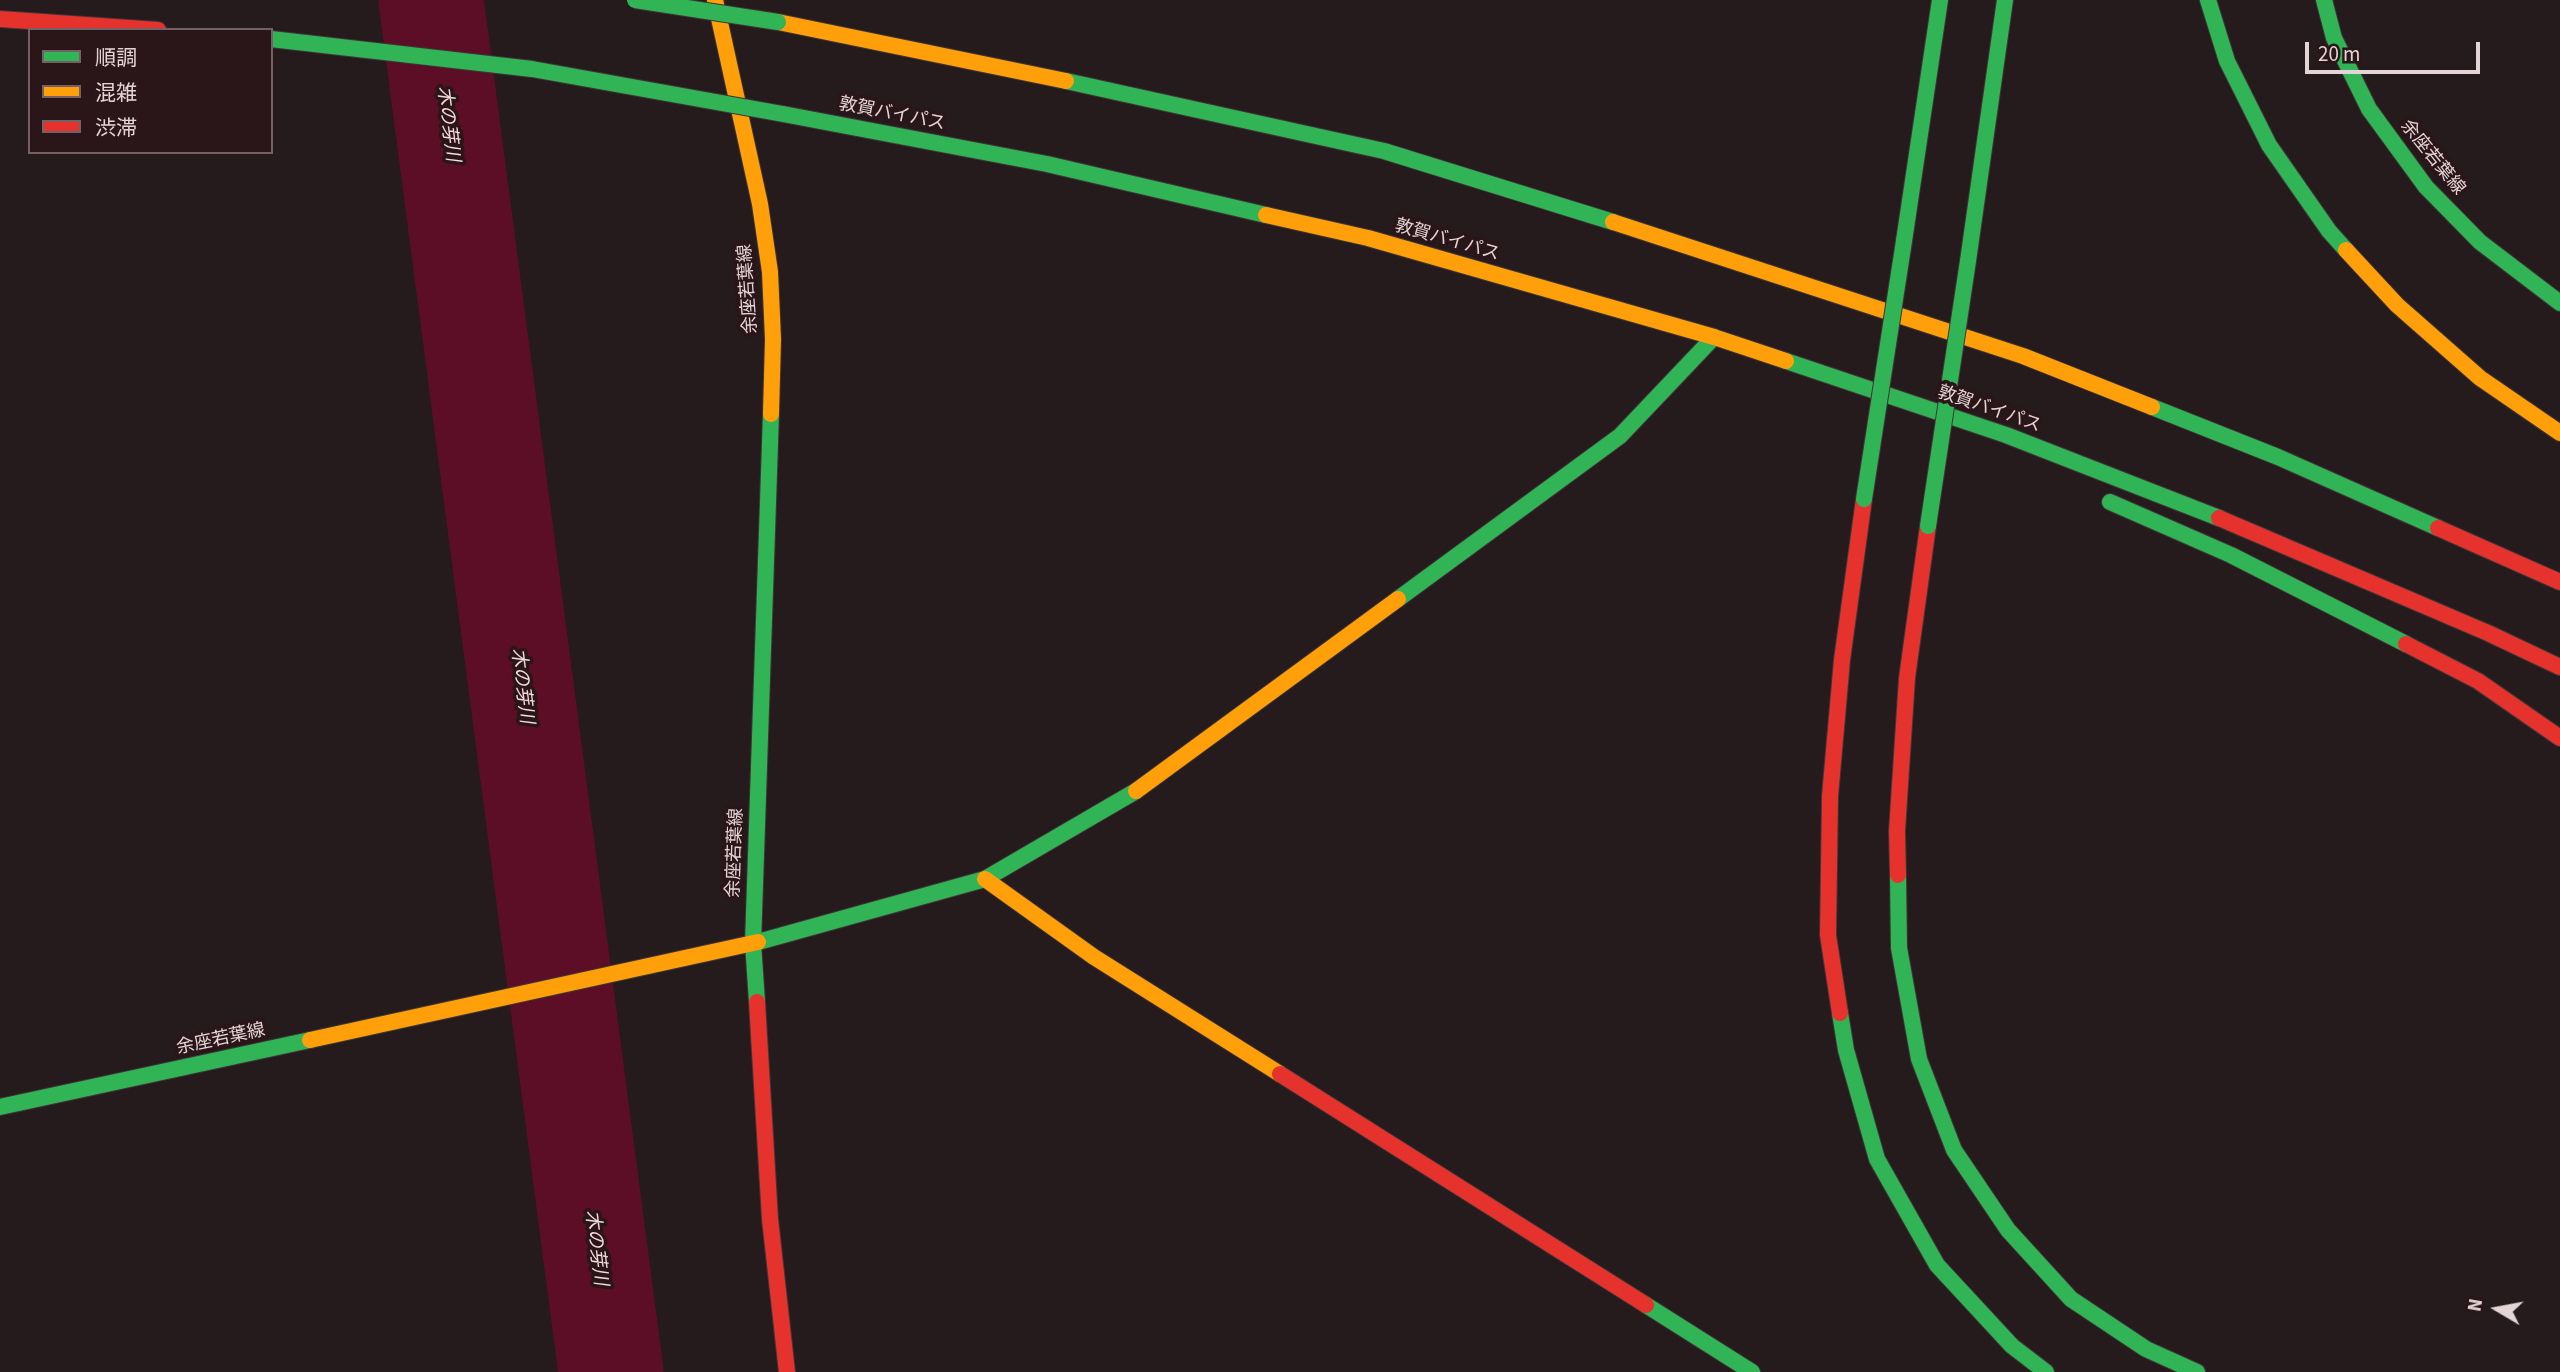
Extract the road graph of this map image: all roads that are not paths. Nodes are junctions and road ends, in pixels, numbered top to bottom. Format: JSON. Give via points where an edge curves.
{"nodes":[{"id":1,"x":635,"y":0,"type":"edge"},
{"id":2,"x":715,"y":0,"type":"edge"},
{"id":3,"x":1940,"y":0,"type":"edge"},
{"id":4,"x":2005,"y":0,"type":"edge"},
{"id":5,"x":2208,"y":0,"type":"edge"},
{"id":6,"x":2325,"y":0,"type":"edge"},
{"id":7,"x":0,"y":19,"type":"edge"},
{"id":8,"x":129,"y":28,"type":"edge"},
{"id":9,"x":273,"y":39,"type":"edge"},
{"id":10,"x":2560,"y":303,"type":"edge"},
{"id":11,"x":1714,"y":337,"type":"junction"},
{"id":12,"x":2560,"y":433,"type":"edge"},
{"id":13,"x":1963,"y":438,"type":"dead end"},
{"id":14,"x":2090,"y":493,"type":"dead end"},
{"id":15,"x":2560,"y":582,"type":"edge"},
{"id":16,"x":2560,"y":667,"type":"edge"},
{"id":17,"x":2560,"y":738,"type":"edge"},
{"id":18,"x":985,"y":879,"type":"junction"},
{"id":19,"x":753,"y":943,"type":"junction"},
{"id":20,"x":0,"y":1107,"type":"edge"},
{"id":21,"x":787,"y":1372,"type":"edge"},
{"id":22,"x":1752,"y":1372,"type":"edge"},
{"id":23,"x":2046,"y":1372,"type":"edge"},
{"id":24,"x":2197,"y":1372,"type":"edge"}],
"edges":[{"from":1,"to":15,"type":"main road","bridge":true,"via":[[778,22],[1384,151],[2023,356],[2278,457]]},
{"from":2,"to":19,"type":"main road","name":"余座若葉線","via":[[760,204],[770,272],[768,514]]},
{"from":3,"to":23,"type":"main road","bridge":true,"via":[[1842,660],[1830,796],[1828,935],[1846,1050],[1877,1159],[1937,1265],[2012,1346]]},
{"from":4,"to":24,"type":"main road","bridge":true,"via":[[1907,678],[1898,831],[1899,948],[1919,1059],[1954,1150],[2008,1230],[2071,1299],[2146,1349]]},
{"from":5,"to":12,"type":"main road","via":[[2227,61],[2269,145],[2329,231],[2397,306],[2480,378]]},
{"from":6,"to":10,"type":"main road","name":"余座若葉線","via":[[2334,38],[2369,109],[2426,187],[2480,242]]},
{"from":7,"to":8,"type":"main road"},
{"from":9,"to":11,"type":"main road","name":"敦賀バイパス","bridge":true,"via":[[532,69],[1047,164],[1368,238]]},
{"from":11,"to":13,"type":"main road"},
{"from":11,"to":16,"type":"main road","name":"敦賀バイパス","via":[[2006,435],[2236,524]]},
{"from":11,"to":18,"type":"main road","via":[[1620,436],[1135,792]]},
{"from":14,"to":17,"type":"main road","via":[[2231,555],[2478,681]]},
{"from":18,"to":19,"type":"main road"},
{"from":18,"to":22,"type":"main road","via":[[1094,957]]},
{"from":19,"to":20,"type":"main road","name":"余座若葉線"},
{"from":19,"to":21,"type":"main road","via":[[770,1219]]}]}
